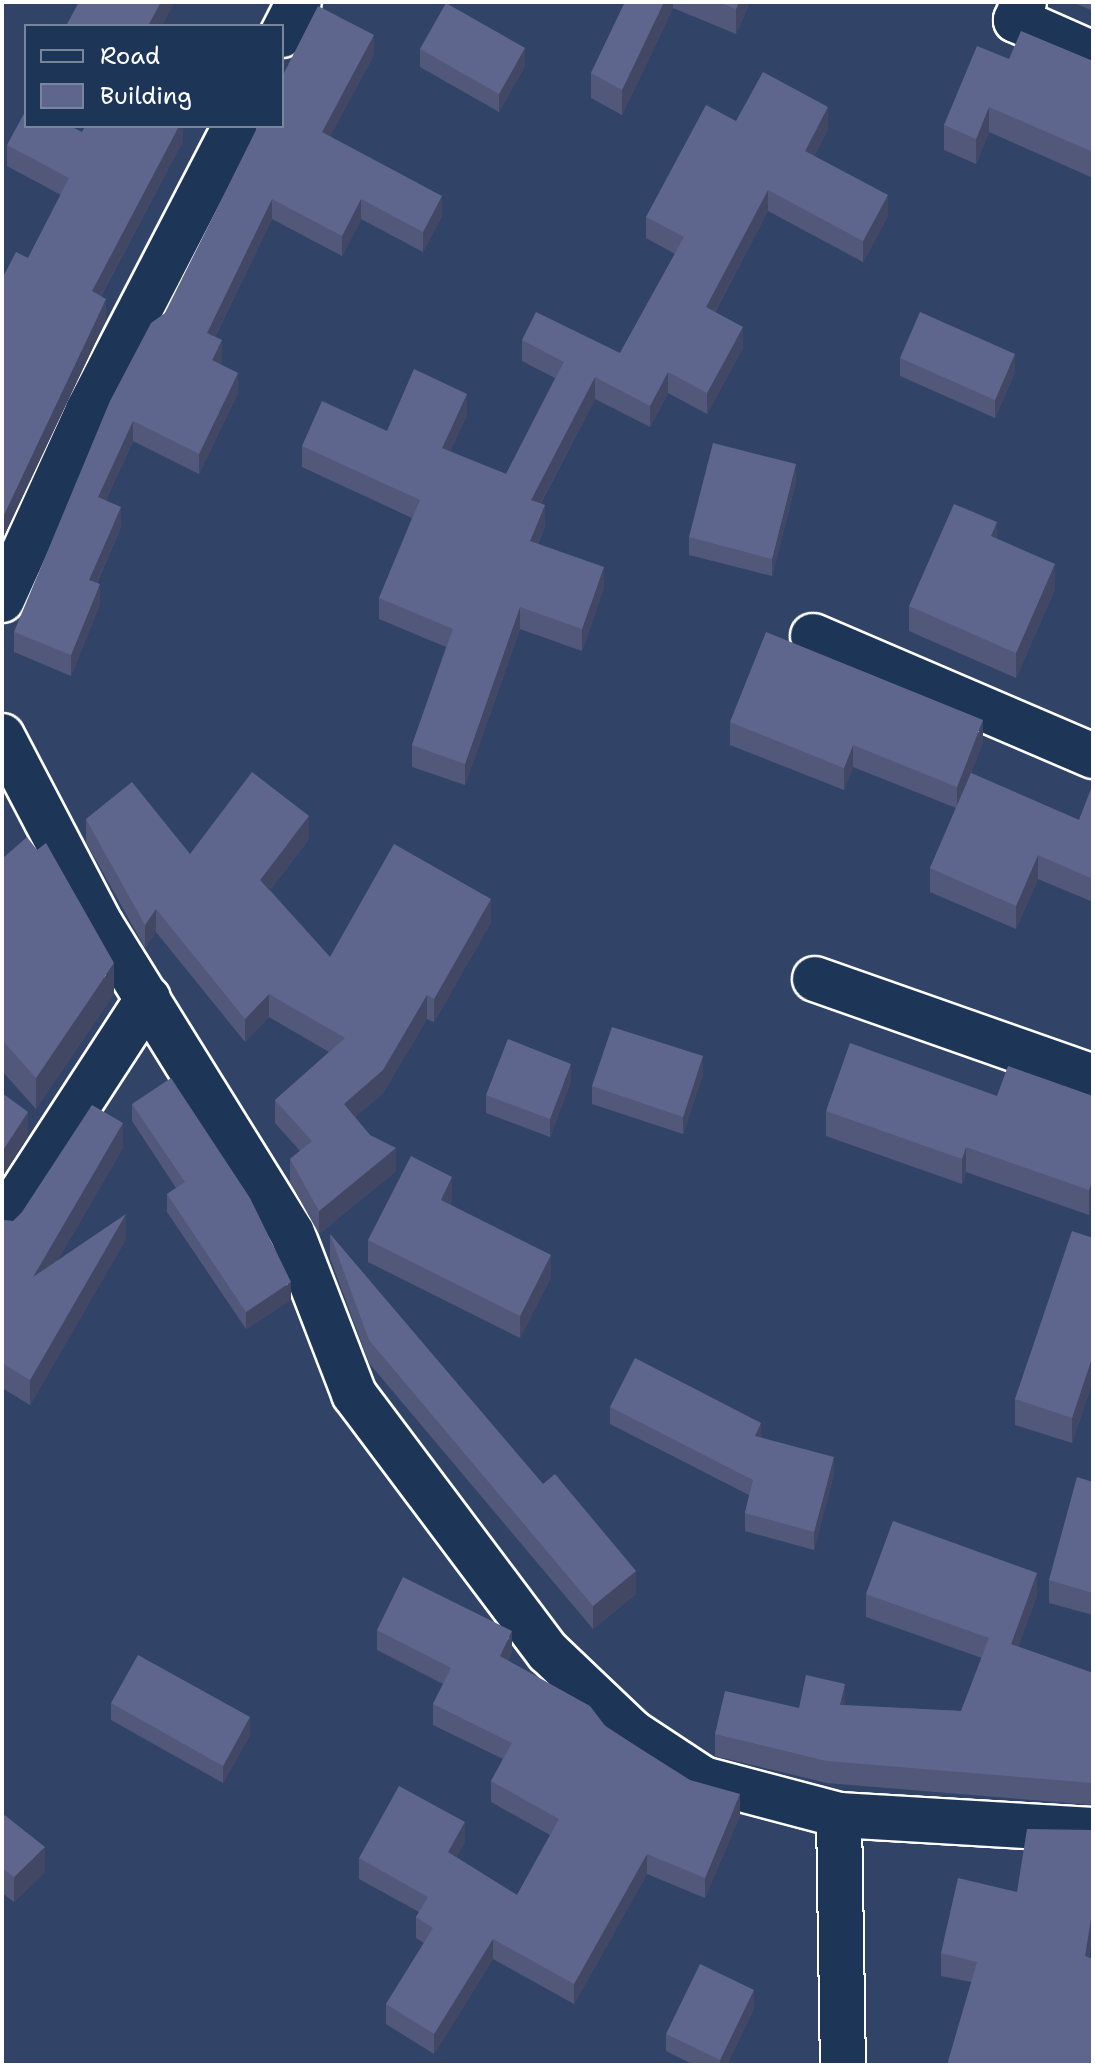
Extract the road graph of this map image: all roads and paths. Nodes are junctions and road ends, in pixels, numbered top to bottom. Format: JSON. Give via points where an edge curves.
{"nodes":[{"id":1,"x":299,"y":2,"type":"edge"},
{"id":2,"x":1024,"y":2,"type":"edge"},
{"id":3,"x":284,"y":31,"type":"edge"},
{"id":4,"x":1093,"y":54,"type":"edge"},
{"id":5,"x":234,"y":128,"type":"edge"},
{"id":6,"x":2,"y":600,"type":"edge"},
{"id":7,"x":813,"y":636,"type":"dead end"},
{"id":8,"x":2,"y":736,"type":"edge"},
{"id":9,"x":1093,"y":756,"type":"edge"},
{"id":10,"x":815,"y":979,"type":"dead end"},
{"id":11,"x":148,"y":998,"type":"junction"},
{"id":12,"x":1093,"y":1077,"type":"edge"},
{"id":13,"x":2,"y":1223,"type":"edge"},
{"id":14,"x":839,"y":1815,"type":"junction"},
{"id":15,"x":1093,"y":1830,"type":"edge"},
{"id":16,"x":843,"y":2065,"type":"edge"}],
"edges":[{"from":1,"to":3,"type":"street"},
{"from":2,"to":4,"type":"street","via":[[1016,20]]},
{"from":5,"to":6,"type":"street","via":[[88,410]]},
{"from":7,"to":9,"type":"street"},
{"from":8,"to":11,"type":"street"},
{"from":10,"to":12,"type":"street"},
{"from":11,"to":13,"type":"street"},
{"from":11,"to":14,"type":"street","via":[[292,1233],[354,1394],[548,1652],[632,1732],[703,1779]]},
{"from":14,"to":15,"type":"street"},
{"from":14,"to":16,"type":"street"}]}
